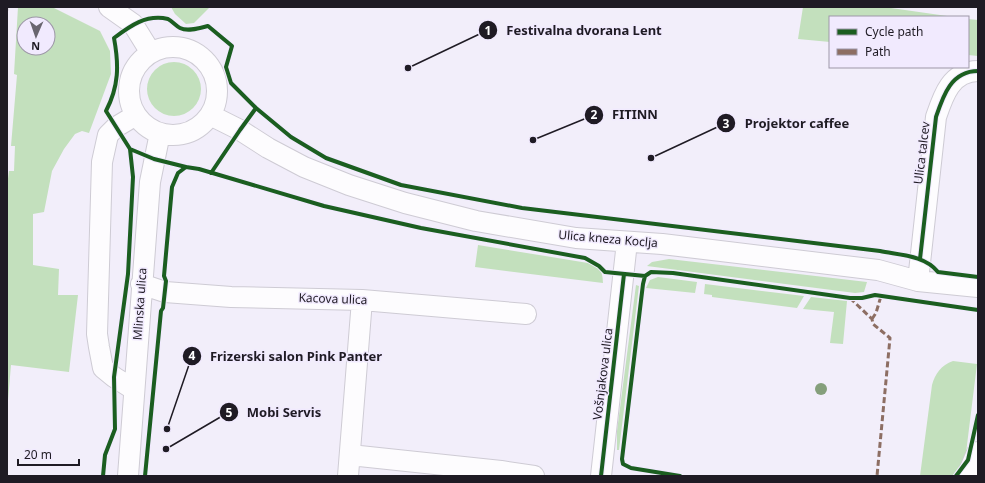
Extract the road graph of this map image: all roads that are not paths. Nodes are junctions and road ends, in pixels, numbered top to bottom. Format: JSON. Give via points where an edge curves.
{"nodes":[{"id":1,"x":109,"y":7,"type":"edge"},
{"id":2,"x":151,"y":53,"type":"junction"},
{"id":3,"x":978,"y":71,"type":"edge"},
{"id":4,"x":136,"y":115,"type":"junction"},
{"id":5,"x":210,"y":115,"type":"junction"},
{"id":6,"x":160,"y":133,"type":"junction"},
{"id":7,"x":627,"y":242,"type":"junction"},
{"id":8,"x":918,"y":281,"type":"junction"},
{"id":9,"x":141,"y":284,"type":"junction"},
{"id":10,"x":978,"y":287,"type":"edge"},
{"id":11,"x":362,"y":300,"type":"junction"},
{"id":12,"x":526,"y":314,"type":"dead end"},
{"id":13,"x":133,"y":389,"type":"junction"},
{"id":14,"x":978,"y":453,"type":"edge"},
{"id":15,"x":350,"y":456,"type":"junction"},
{"id":16,"x":128,"y":476,"type":"edge"},
{"id":17,"x":348,"y":476,"type":"edge"},
{"id":18,"x":534,"y":476,"type":"edge"},
{"id":19,"x":601,"y":476,"type":"edge"},
{"id":20,"x":968,"y":476,"type":"edge"}],
"edges":[{"from":1,"to":2,"type":"street","via":[[133,24]]},
{"from":2,"to":4,"type":"street","via":[[136,67],[131,81],[129,96]]},
{"from":2,"to":5,"type":"street","via":[[167,48],[183,48],[206,62],[214,74],[217,89],[217,98]]},
{"from":3,"to":8,"type":"street","name":"Ulica talcev","via":[[958,78],[948,87],[936,117]]},
{"from":4,"to":6,"type":"street","via":[[151,129]]},
{"from":4,"to":13,"type":"street","via":[[108,135],[102,162],[98,334],[104,368]]},
{"from":5,"to":6,"type":"street","via":[[194,130],[183,134]]},
{"from":5,"to":7,"type":"street","name":"Ulica kneza Koclja","via":[[304,168],[405,203],[476,221],[576,238]]},
{"from":6,"to":9,"type":"street","name":"Mlinska ulica","via":[[150,182]]},
{"from":7,"to":8,"type":"street","name":"Ulica kneza Koclja","via":[[878,270]]},
{"from":7,"to":19,"type":"street","name":"Vošnjakova ulica"},
{"from":8,"to":10,"type":"street","name":"Ulica kneza Koclja"},
{"from":9,"to":11,"type":"street","name":"Kacova ulica","via":[[165,292]]},
{"from":9,"to":13,"type":"street","name":"Mlinska ulica"},
{"from":11,"to":12,"type":"street","name":"Kacova ulica"},
{"from":11,"to":15,"type":"street"},
{"from":13,"to":16,"type":"street","name":"Mlinska ulica"},
{"from":14,"to":20,"type":"main road"},
{"from":15,"to":17,"type":"street"},
{"from":15,"to":18,"type":"street"}]}
